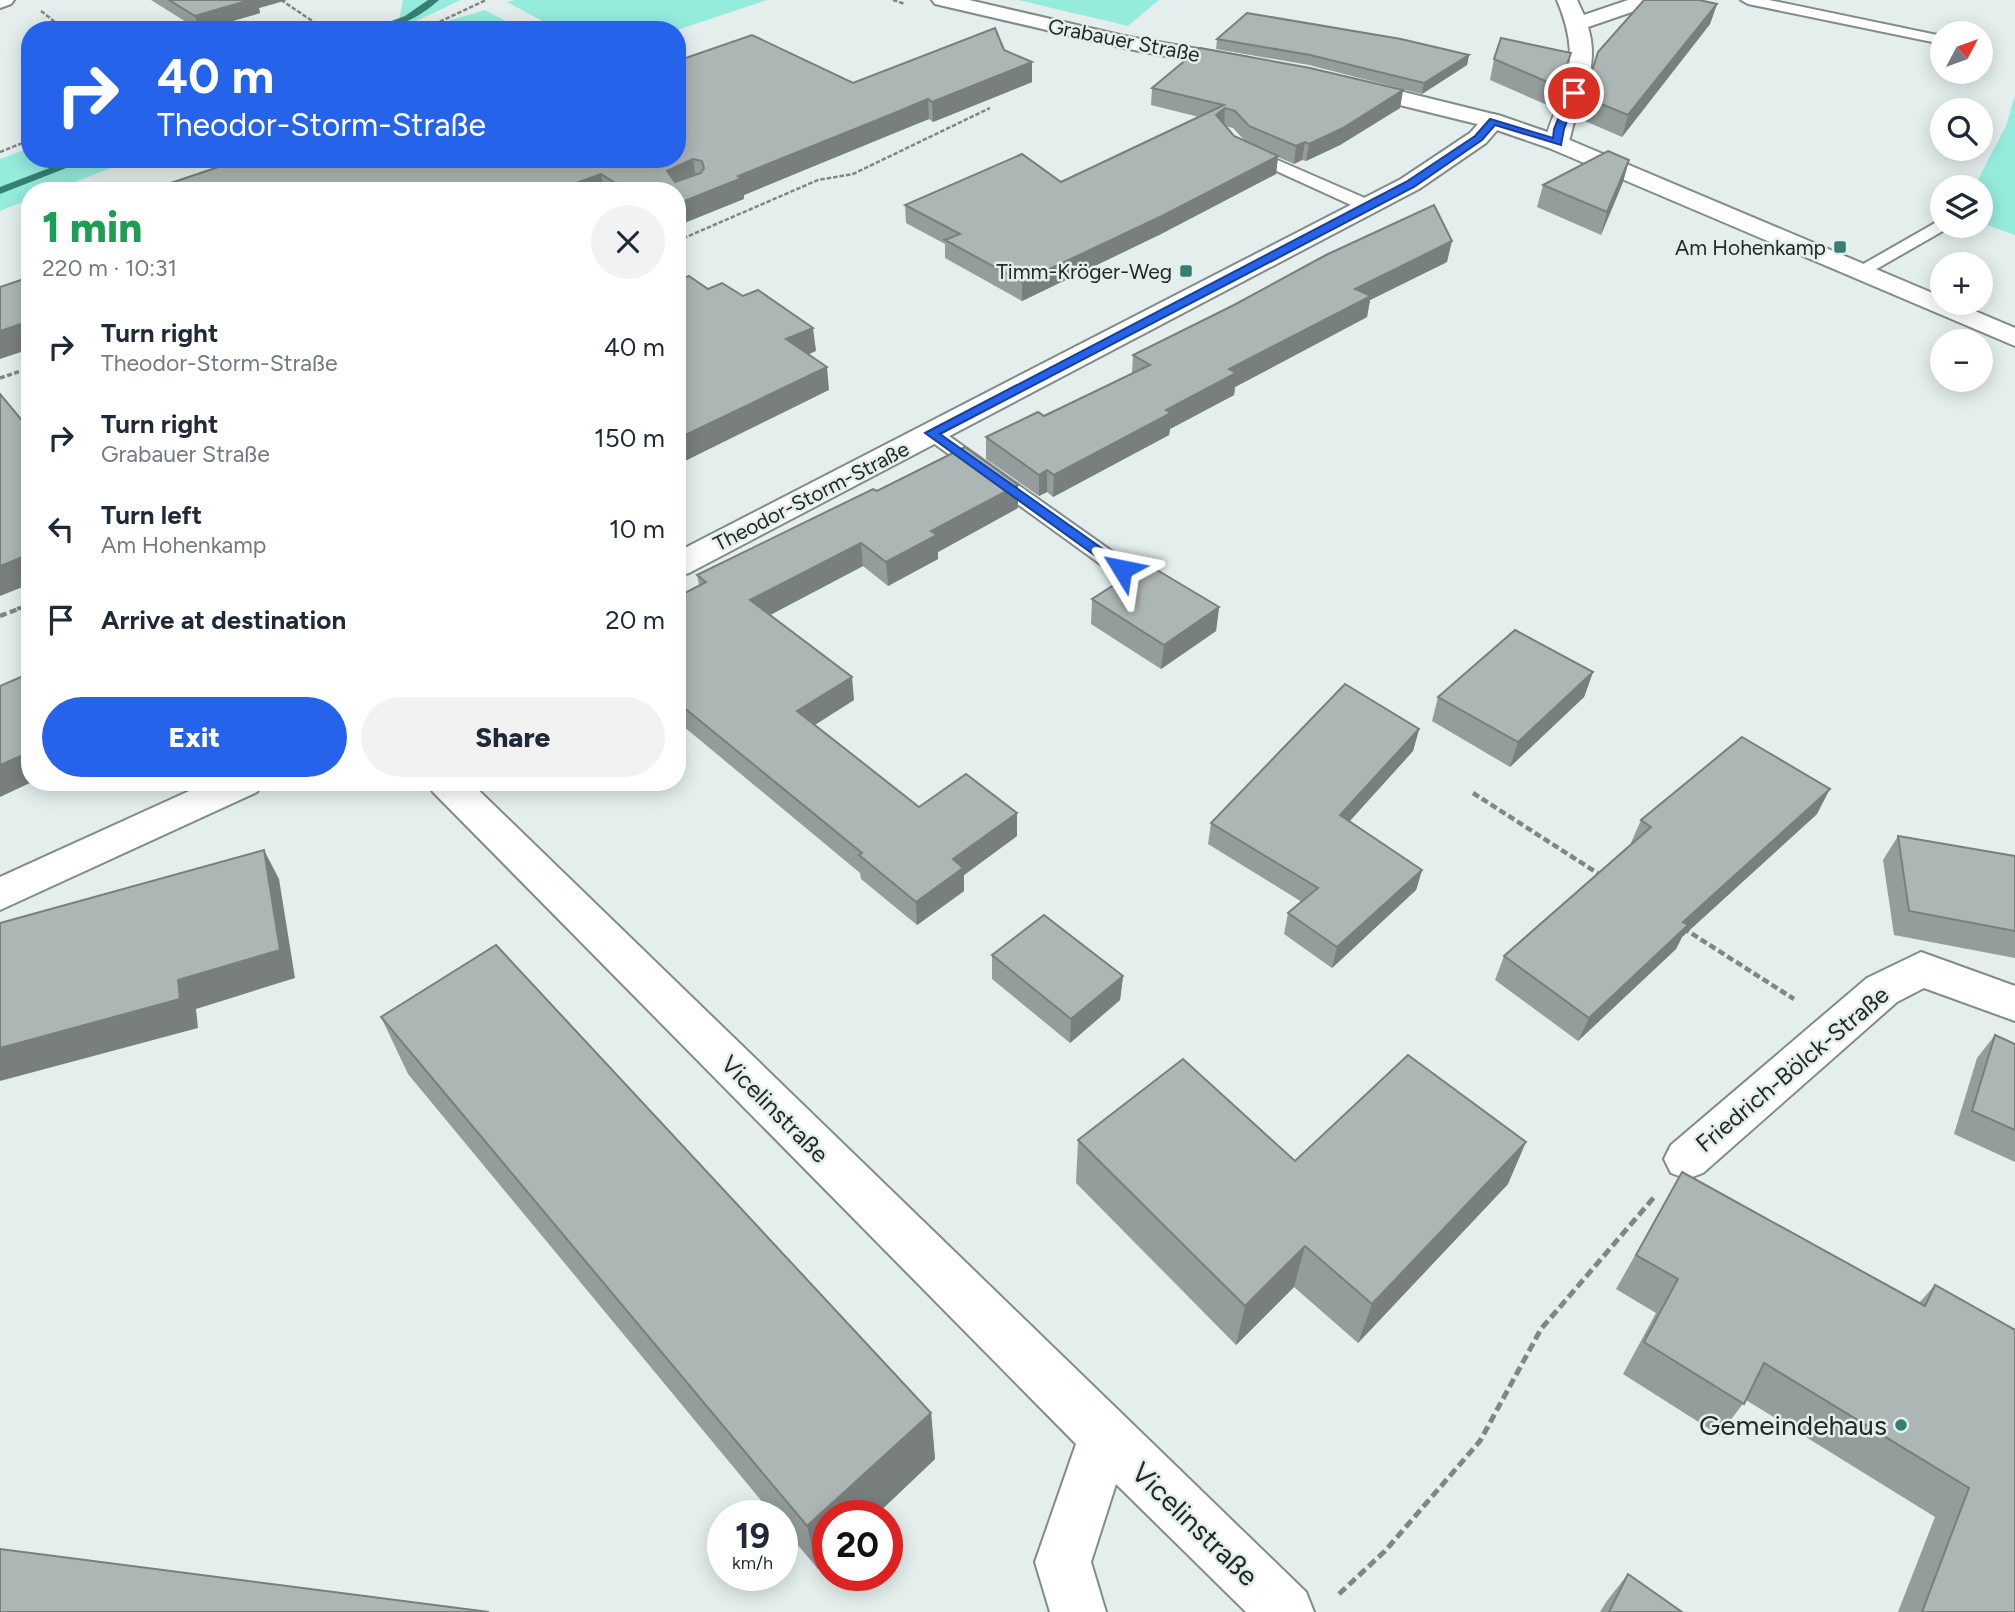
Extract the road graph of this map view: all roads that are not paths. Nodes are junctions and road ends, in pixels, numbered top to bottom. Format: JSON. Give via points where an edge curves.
{"nodes":[{"id":1,"x":942,"y":0,"type":"edge"},
{"id":2,"x":1567,"y":0,"type":"edge"},
{"id":3,"x":1748,"y":0,"type":"edge"},
{"id":4,"x":1640,"y":1,"type":"edge"},
{"id":5,"x":1578,"y":24,"type":"junction"},
{"id":6,"x":1930,"y":38,"type":"edge"},
{"id":7,"x":1269,"y":68,"type":"edge"},
{"id":8,"x":1334,"y":82,"type":"edge"},
{"id":9,"x":1493,"y":121,"type":"junction"},
{"id":10,"x":1229,"y":141,"type":"edge"},
{"id":11,"x":1558,"y":143,"type":"junction"},
{"id":12,"x":1368,"y":206,"type":"junction"},
{"id":13,"x":1930,"y":232,"type":"edge"},
{"id":14,"x":1860,"y":271,"type":"junction"},
{"id":15,"x":2015,"y":338,"type":"edge"},
{"id":16,"x":932,"y":433,"type":"junction"},
{"id":17,"x":686,"y":561,"type":"edge"},
{"id":18,"x":1122,"y":569,"type":"dead end"},
{"id":19,"x":224,"y":791,"type":"edge"},
{"id":20,"x":455,"y":791,"type":"edge"},
{"id":21,"x":0,"y":894,"type":"edge"},
{"id":22,"x":2015,"y":1004,"type":"edge"},
{"id":23,"x":1687,"y":1159,"type":"road end"},
{"id":24,"x":1105,"y":1436,"type":"junction"},
{"id":25,"x":1308,"y":1608,"type":"edge"},
{"id":26,"x":1078,"y":1612,"type":"edge"}],
"edges":[{"from":1,"to":7,"type":"street","name":"Grabauer Straße","via":[[1124,42]]},
{"from":2,"to":5,"type":"street"},
{"from":3,"to":6,"type":"lane"},
{"from":4,"to":5,"type":"street"},
{"from":5,"to":11,"type":"street","via":[[1584,57]]},
{"from":8,"to":9,"type":"street"},
{"from":9,"to":11,"type":"street"},
{"from":9,"to":12,"type":"street","name":"Theodor-Storm-Straße","via":[[1478,138],[1421,177]]},
{"from":10,"to":12,"type":"lane"},
{"from":11,"to":14,"type":"street"},
{"from":12,"to":16,"type":"street","name":"Theodor-Storm-Straße"},
{"from":13,"to":14,"type":"lane"},
{"from":14,"to":15,"type":"street"},
{"from":16,"to":17,"type":"street","name":"Theodor-Storm-Straße"},
{"from":16,"to":18,"type":"lane"},
{"from":19,"to":21,"type":"street"},
{"from":20,"to":24,"type":"street","name":"Vicelinstraße"},
{"from":22,"to":23,"type":"street","name":"Friedrich-Bölck-Straße","via":[[1921,969],[1882,990]]},
{"from":24,"to":25,"type":"street","name":"Vicelinstraße"},
{"from":24,"to":26,"type":"street","name":"Vicelinstraße","via":[[1063,1562]]}]}
